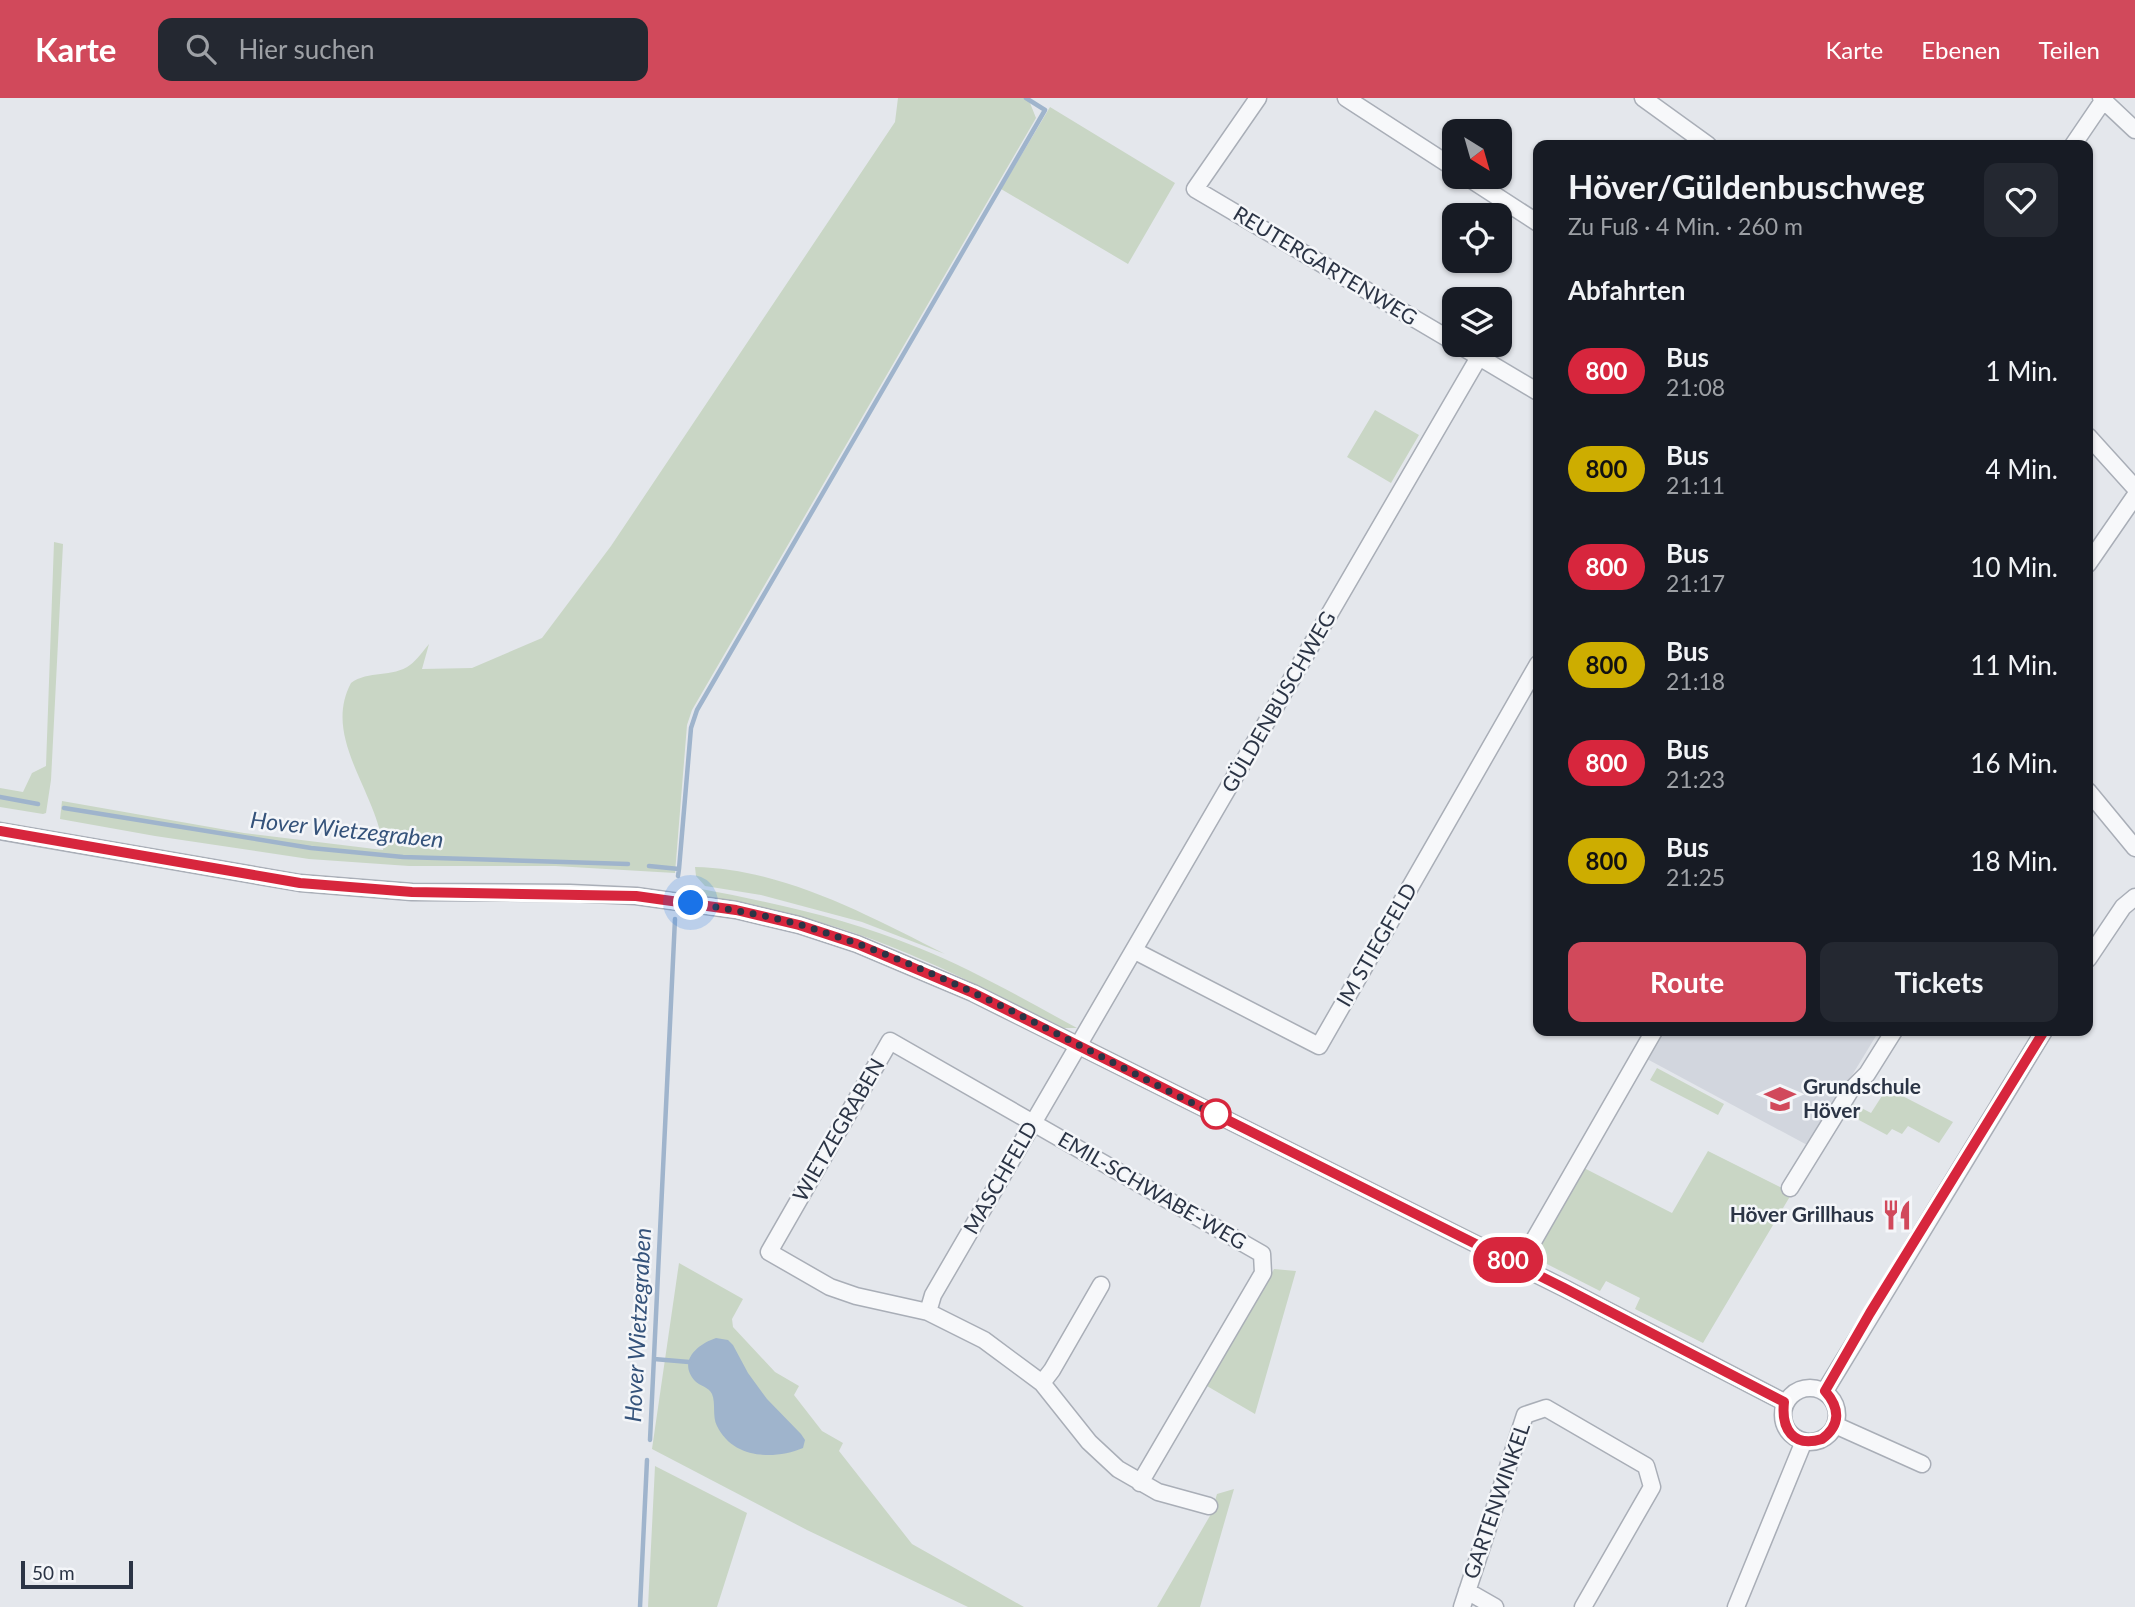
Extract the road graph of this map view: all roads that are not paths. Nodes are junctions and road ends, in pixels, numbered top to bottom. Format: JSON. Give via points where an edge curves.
{"nodes":[{"id":1,"x":1258,"y":98,"type":"edge"},
{"id":2,"x":1346,"y":98,"type":"edge"},
{"id":3,"x":1643,"y":98,"type":"edge"},
{"id":4,"x":2103,"y":99,"type":"edge"},
{"id":5,"x":2135,"y":130,"type":"edge"},
{"id":6,"x":1701,"y":140,"type":"edge"},
{"id":7,"x":2076,"y":140,"type":"edge"},
{"id":8,"x":1442,"y":160,"type":"edge"},
{"id":9,"x":1486,"y":189,"type":"edge"},
{"id":10,"x":1533,"y":220,"type":"edge"},
{"id":11,"x":1442,"y":335,"type":"edge"},
{"id":12,"x":1479,"y":357,"type":"joint"},
{"id":13,"x":1533,"y":389,"type":"edge"},
{"id":14,"x":2093,"y":442,"type":"edge"},
{"id":15,"x":2135,"y":488,"type":"edge"},
{"id":16,"x":2135,"y":496,"type":"edge"},
{"id":17,"x":2093,"y":557,"type":"edge"},
{"id":18,"x":1533,"y":673,"type":"edge"},
{"id":19,"x":2093,"y":797,"type":"edge"},
{"id":20,"x":0,"y":831,"type":"edge"},
{"id":21,"x":2135,"y":848,"type":"edge"},
{"id":22,"x":2135,"y":897,"type":"edge"},
{"id":23,"x":2094,"y":935,"type":"edge"},
{"id":24,"x":1136,"y":951,"type":"junction"},
{"id":25,"x":1651,"y":1036,"type":"edge"},
{"id":26,"x":1891,"y":1036,"type":"edge"},
{"id":27,"x":2041,"y":1036,"type":"edge"},
{"id":28,"x":1079,"y":1047,"type":"junction"},
{"id":29,"x":1032,"y":1123,"type":"junction"},
{"id":30,"x":1790,"y":1188,"type":"dead end"},
{"id":31,"x":1519,"y":1266,"type":"junction"},
{"id":32,"x":1101,"y":1284,"type":"dead end"},
{"id":33,"x":928,"y":1311,"type":"junction"},
{"id":34,"x":1042,"y":1384,"type":"junction"},
{"id":35,"x":1825,"y":1391,"type":"junction"},
{"id":36,"x":1784,"y":1402,"type":"junction"},
{"id":37,"x":1835,"y":1425,"type":"junction"},
{"id":38,"x":1804,"y":1441,"type":"junction"},
{"id":39,"x":1922,"y":1464,"type":"dead end"},
{"id":40,"x":1140,"y":1483,"type":"junction"},
{"id":41,"x":1209,"y":1506,"type":"dead end"},
{"id":42,"x":1467,"y":1591,"type":"junction"},
{"id":43,"x":1462,"y":1607,"type":"edge"},
{"id":44,"x":1495,"y":1607,"type":"edge"},
{"id":45,"x":1583,"y":1607,"type":"edge"},
{"id":46,"x":1736,"y":1607,"type":"edge"}],
"edges":[{"from":1,"to":11,"type":"street","name":"REUTERGARTENWEG","via":[[1195,189]]},
{"from":2,"to":8,"type":"street"},
{"from":3,"to":6,"type":"street"},
{"from":4,"to":5,"type":"street"},
{"from":4,"to":7,"type":"street"},
{"from":9,"to":10,"type":"street"},
{"from":12,"to":13,"type":"street","name":"REUTERGARTENWEG"},
{"from":12,"to":24,"type":"street","name":"GÜLDENBUSCHWEG"},
{"from":14,"to":15,"type":"street"},
{"from":16,"to":17,"type":"street"},
{"from":18,"to":24,"type":"street","name":"IM STIEGFELD","via":[[1319,1046]]},
{"from":19,"to":21,"type":"street"},
{"from":20,"to":28,"type":"street","via":[[300,883],[412,892],[636,896],[736,910],[799,925],[905,962]]},
{"from":22,"to":23,"type":"street"},
{"from":24,"to":28,"type":"street","name":"GÜLDENBUSCHWEG"},
{"from":25,"to":31,"type":"street"},
{"from":26,"to":30,"type":"street","via":[[1867,1074],[1850,1091]]},
{"from":27,"to":35,"type":"street"},
{"from":28,"to":29,"type":"street","name":"MASCHFELD"},
{"from":28,"to":31,"type":"street"},
{"from":29,"to":33,"type":"street","name":"MASCHFELD"},
{"from":29,"to":33,"type":"street","name":"WIETZEGRABEN","via":[[890,1041],[769,1252],[830,1287]]},
{"from":29,"to":40,"type":"street","name":"EMIL-SCHWABE-WEG","via":[[1262,1254],[1263,1273]]},
{"from":31,"to":36,"type":"street"},
{"from":32,"to":34,"type":"street"},
{"from":33,"to":34,"type":"street","via":[[984,1340]]},
{"from":34,"to":40,"type":"street","via":[[1089,1442]]},
{"from":35,"to":36,"type":"street","via":[[1805,1388]]},
{"from":35,"to":37,"type":"street","via":[[1836,1408]]},
{"from":36,"to":38,"type":"street","via":[[1787,1430]]},
{"from":37,"to":38,"type":"street","via":[[1822,1439]]},
{"from":37,"to":39,"type":"street"},
{"from":38,"to":46,"type":"street"},
{"from":40,"to":41,"type":"street"},
{"from":42,"to":43,"type":"street"},
{"from":42,"to":44,"type":"street"},
{"from":42,"to":45,"type":"street","name":"GARTENWINKEL","via":[[1525,1415],[1546,1408],[1646,1466],[1652,1488]]}]}
